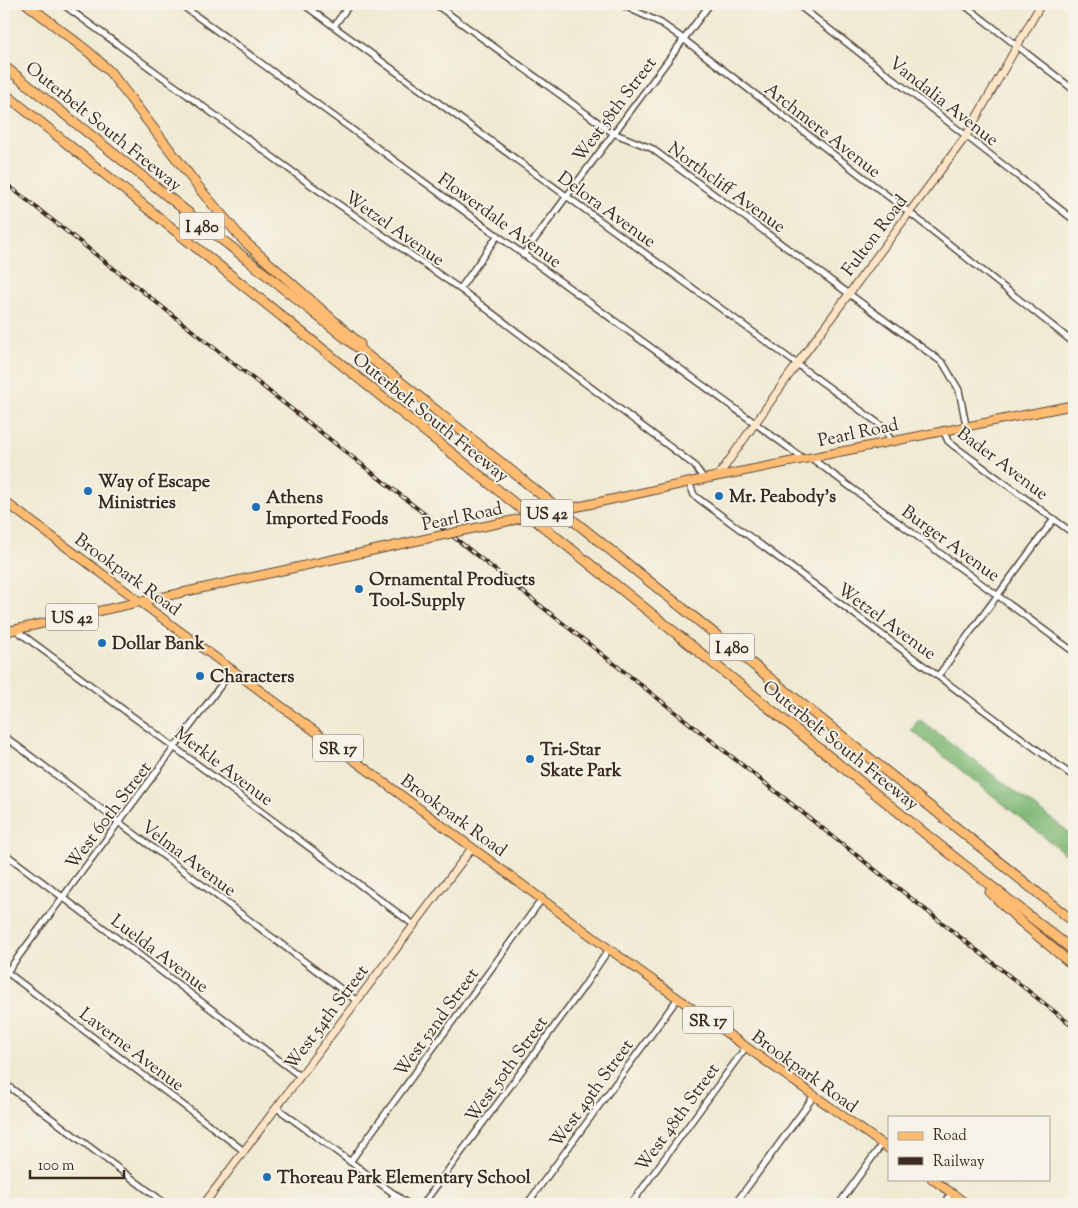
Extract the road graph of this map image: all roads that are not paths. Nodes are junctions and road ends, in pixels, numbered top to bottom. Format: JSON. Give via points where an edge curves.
{"nodes":[{"id":1,"x":27,"y":4,"type":"edge"},
{"id":2,"x":180,"y":4,"type":"edge"},
{"id":3,"x":303,"y":4,"type":"edge"},
{"id":4,"x":350,"y":4,"type":"edge"},
{"id":5,"x":435,"y":4,"type":"edge"},
{"id":6,"x":620,"y":4,"type":"edge"},
{"id":7,"x":710,"y":4,"type":"edge"},
{"id":8,"x":796,"y":4,"type":"edge"},
{"id":9,"x":963,"y":4,"type":"edge"},
{"id":10,"x":1041,"y":4,"type":"edge"},
{"id":11,"x":65,"y":6,"type":"dead end"},
{"id":12,"x":334,"y":26,"type":"junction"},
{"id":13,"x":683,"y":39,"type":"junction"},
{"id":14,"x":1017,"y":46,"type":"junction"},
{"id":15,"x":4,"y":66,"type":"edge"},
{"id":16,"x":1074,"y":90,"type":"edge"},
{"id":17,"x":4,"y":93,"type":"edge"},
{"id":18,"x":613,"y":134,"type":"junction"},
{"id":19,"x":966,"y":136,"type":"junction"},
{"id":20,"x":566,"y":196,"type":"junction"},
{"id":21,"x":910,"y":214,"type":"junction"},
{"id":22,"x":1074,"y":220,"type":"edge"},
{"id":23,"x":498,"y":235,"type":"junction"},
{"id":24,"x":523,"y":255,"type":"junction"},
{"id":25,"x":460,"y":289,"type":"junction"},
{"id":26,"x":849,"y":294,"type":"junction"},
{"id":27,"x":1074,"y":344,"type":"edge"},
{"id":28,"x":797,"y":364,"type":"junction"},
{"id":29,"x":402,"y":383,"type":"junction"},
{"id":30,"x":1074,"y":404,"type":"edge"},
{"id":31,"x":754,"y":423,"type":"junction"},
{"id":32,"x":966,"y":425,"type":"junction"},
{"id":33,"x":942,"y":430,"type":"junction"},
{"id":34,"x":891,"y":440,"type":"junction"},
{"id":35,"x":807,"y":458,"type":"junction"},
{"id":36,"x":718,"y":476,"type":"junction"},
{"id":37,"x":704,"y":479,"type":"junction"},
{"id":38,"x":689,"y":482,"type":"junction"},
{"id":39,"x":4,"y":501,"type":"edge"},
{"id":40,"x":1054,"y":519,"type":"junction"},
{"id":41,"x":1074,"y":534,"type":"edge"},
{"id":42,"x":998,"y":595,"type":"junction"},
{"id":43,"x":140,"y":601,"type":"junction"},
{"id":44,"x":16,"y":630,"type":"junction"},
{"id":45,"x":4,"y":632,"type":"edge"},
{"id":46,"x":1074,"y":652,"type":"edge"},
{"id":47,"x":233,"y":669,"type":"junction"},
{"id":48,"x":938,"y":676,"type":"junction"},
{"id":49,"x":4,"y":736,"type":"edge"},
{"id":50,"x":176,"y":748,"type":"junction"},
{"id":51,"x":1074,"y":777,"type":"edge"},
{"id":52,"x":119,"y":822,"type":"junction"},
{"id":53,"x":472,"y":848,"type":"junction"},
{"id":54,"x":4,"y":853,"type":"edge"},
{"id":55,"x":958,"y":860,"type":"junction"},
{"id":56,"x":63,"y":897,"type":"junction"},
{"id":57,"x":542,"y":899,"type":"junction"},
{"id":58,"x":1074,"y":921,"type":"edge"},
{"id":59,"x":414,"y":925,"type":"junction"},
{"id":60,"x":609,"y":948,"type":"junction"},
{"id":61,"x":1074,"y":951,"type":"edge"},
{"id":62,"x":1074,"y":966,"type":"edge"},
{"id":63,"x":5,"y":973,"type":"edge"},
{"id":64,"x":678,"y":998,"type":"junction"},
{"id":65,"x":357,"y":1001,"type":"junction"},
{"id":66,"x":746,"y":1047,"type":"junction"},
{"id":67,"x":300,"y":1076,"type":"junction"},
{"id":68,"x":4,"y":1083,"type":"edge"},
{"id":69,"x":814,"y":1096,"type":"junction"},
{"id":70,"x":277,"y":1108,"type":"junction"},
{"id":71,"x":882,"y":1144,"type":"junction"},
{"id":72,"x":888,"y":1148,"type":"edge"},
{"id":73,"x":244,"y":1151,"type":"junction"},
{"id":74,"x":350,"y":1162,"type":"junction"},
{"id":75,"x":933,"y":1180,"type":"edge"},
{"id":76,"x":951,"y":1193,"type":"junction"},
{"id":77,"x":395,"y":1194,"type":"junction"},
{"id":78,"x":166,"y":1204,"type":"edge"},
{"id":79,"x":204,"y":1204,"type":"edge"},
{"id":80,"x":388,"y":1204,"type":"edge"},
{"id":81,"x":408,"y":1204,"type":"edge"},
{"id":82,"x":423,"y":1204,"type":"edge"},
{"id":83,"x":527,"y":1204,"type":"edge"},
{"id":84,"x":631,"y":1204,"type":"edge"},
{"id":85,"x":736,"y":1204,"type":"edge"},
{"id":86,"x":839,"y":1204,"type":"edge"},
{"id":87,"x":944,"y":1204,"type":"edge"},
{"id":88,"x":966,"y":1204,"type":"edge"}],
"edges":[{"from":1,"to":29,"type":"highway","via":[[110,72],[202,193],[244,241]]},
{"from":2,"to":23,"type":"street","name":"Flowerdale Avenue"},
{"from":3,"to":12,"type":"street","name":"Delora Avenue"},
{"from":4,"to":12,"type":"street"},
{"from":5,"to":18,"type":"street","name":"Northcliff Avenue"},
{"from":6,"to":13,"type":"street","name":"Archmere Avenue","via":[[661,23]]},
{"from":7,"to":13,"type":"street","name":"West 58th Street"},
{"from":8,"to":19,"type":"street","name":"Vandalia Avenue"},
{"from":9,"to":14,"type":"street"},
{"from":10,"to":14,"type":"main road","name":"Fulton Road"},
{"from":11,"to":25,"type":"street","name":"Wetzel Avenue"},
{"from":12,"to":20,"type":"street","name":"Delora Avenue"},
{"from":13,"to":18,"type":"street","name":"West 58th Street"},
{"from":13,"to":21,"type":"street","name":"Archmere Avenue"},
{"from":14,"to":16,"type":"street"},
{"from":14,"to":19,"type":"main road","name":"Fulton Road"},
{"from":15,"to":29,"type":"highway","name":"Outerbelt South Freeway","number":"I 480"},
{"from":17,"to":55,"type":"highway","name":"Outerbelt South Freeway","number":"I 480"},
{"from":18,"to":20,"type":"street","name":"West 58th Street"},
{"from":18,"to":26,"type":"street","name":"Northcliff Avenue","via":[[651,148]]},
{"from":19,"to":21,"type":"main road","name":"Fulton Road"},
{"from":19,"to":22,"type":"street","name":"Vandalia Avenue"},
{"from":20,"to":24,"type":"street","name":"West 58th Street"},
{"from":20,"to":28,"type":"street","name":"Delora Avenue"},
{"from":21,"to":26,"type":"main road","name":"Fulton Road"},
{"from":21,"to":27,"type":"street","name":"Archmere Avenue"},
{"from":23,"to":24,"type":"street","name":"Flowerdale Avenue"},
{"from":23,"to":25,"type":"street"},
{"from":24,"to":31,"type":"street","name":"Flowerdale Avenue"},
{"from":25,"to":37,"type":"street","name":"Wetzel Avenue","via":[[694,465]]},
{"from":26,"to":28,"type":"main road","name":"Fulton Road"},
{"from":26,"to":32,"type":"street","name":"Northcliff Avenue","via":[[947,368],[959,390]]},
{"from":28,"to":31,"type":"main road","name":"Fulton Road"},
{"from":28,"to":34,"type":"street","name":"Delora Avenue","via":[[882,426]]},
{"from":29,"to":58,"type":"highway","name":"Outerbelt South Freeway","number":"I 480"},
{"from":30,"to":32,"type":"main road","name":"Pearl Road","number":"US 42"},
{"from":31,"to":35,"type":"street","name":"Flowerdale Avenue"},
{"from":31,"to":36,"type":"main road","name":"Fulton Road"},
{"from":32,"to":33,"type":"main road","name":"Pearl Road","number":"US 42"},
{"from":33,"to":34,"type":"main road","name":"Pearl Road","number":"US 42"},
{"from":33,"to":40,"type":"street","name":"Bader Avenue","via":[[954,446]]},
{"from":34,"to":35,"type":"main road","name":"Pearl Road","number":"US 42"},
{"from":35,"to":36,"type":"main road","name":"Pearl Road","number":"US 42"},
{"from":35,"to":42,"type":"street","name":"Burger Avenue"},
{"from":36,"to":37,"type":"main road","name":"Pearl Road","number":"US 42"},
{"from":37,"to":38,"type":"main road","name":"Pearl Road","number":"US 42"},
{"from":38,"to":43,"type":"main road","name":"Pearl Road","number":"US 42","bridge":true},
{"from":38,"to":48,"type":"street","name":"Wetzel Avenue","via":[[699,499]]},
{"from":39,"to":43,"type":"main road","name":"Brookpark Road","number":"SR 17"},
{"from":40,"to":41,"type":"street","name":"Bader Avenue"},
{"from":40,"to":42,"type":"street"},
{"from":42,"to":46,"type":"street","name":"Burger Avenue"},
{"from":42,"to":48,"type":"street"},
{"from":43,"to":44,"type":"main road","name":"Pearl Road","number":"US 42"},
{"from":43,"to":47,"type":"main road","name":"Brookpark Road","number":"SR 17"},
{"from":44,"to":45,"type":"main road","name":"Pearl Road","number":"US 42"},
{"from":44,"to":50,"type":"street","name":"Merkle Avenue"},
{"from":47,"to":50,"type":"street","name":"West 60th Street"},
{"from":47,"to":53,"type":"main road","name":"Brookpark Road","number":"SR 17"},
{"from":48,"to":51,"type":"street","name":"Wetzel Avenue"},
{"from":49,"to":52,"type":"street","name":"Velma Avenue"},
{"from":50,"to":52,"type":"street","name":"West 60th Street"},
{"from":50,"to":59,"type":"street","name":"Merkle Avenue"},
{"from":52,"to":56,"type":"street","name":"West 60th Street"},
{"from":52,"to":65,"type":"street","name":"Velma Avenue"},
{"from":53,"to":57,"type":"main road","name":"Brookpark Road","number":"SR 17"},
{"from":53,"to":59,"type":"main road","name":"West 54th Street"},
{"from":54,"to":56,"type":"street","name":"Luelda Avenue"},
{"from":55,"to":61,"type":"highway","name":"Outerbelt South Freeway","number":"I 480"},
{"from":55,"to":62,"type":"highway","via":[[1019,920]]},
{"from":56,"to":63,"type":"street","name":"West 60th Street"},
{"from":56,"to":67,"type":"street","name":"Luelda Avenue"},
{"from":57,"to":60,"type":"main road","name":"Brookpark Road","number":"SR 17"},
{"from":57,"to":74,"type":"street","name":"West 52nd Street"},
{"from":59,"to":65,"type":"main road","name":"West 54th Street"},
{"from":60,"to":64,"type":"main road","name":"Brookpark Road","number":"SR 17"},
{"from":60,"to":82,"type":"street","name":"West 50th Street"},
{"from":63,"to":73,"type":"street","name":"Laverne Avenue"},
{"from":64,"to":66,"type":"main road","name":"Brookpark Road","number":"SR 17"},
{"from":64,"to":83,"type":"street","name":"West 49th Street"},
{"from":65,"to":67,"type":"main road","name":"West 54th Street"},
{"from":66,"to":69,"type":"main road","name":"Brookpark Road","number":"SR 17"},
{"from":66,"to":84,"type":"street","name":"West 48th Street"},
{"from":67,"to":70,"type":"main road","name":"West 54th Street"},
{"from":68,"to":78,"type":"street"},
{"from":69,"to":71,"type":"main road","name":"Brookpark Road","number":"SR 17"},
{"from":69,"to":85,"type":"street"},
{"from":70,"to":73,"type":"main road","name":"West 54th Street"},
{"from":70,"to":74,"type":"street"},
{"from":71,"to":72,"type":"main road","name":"Brookpark Road","number":"SR 17"},
{"from":71,"to":86,"type":"street"},
{"from":73,"to":79,"type":"main road","name":"West 54th Street"},
{"from":74,"to":77,"type":"street"},
{"from":75,"to":76,"type":"main road"},
{"from":76,"to":87,"type":"street"},
{"from":76,"to":88,"type":"main road"},
{"from":77,"to":80,"type":"street"},
{"from":77,"to":81,"type":"street"}]}
